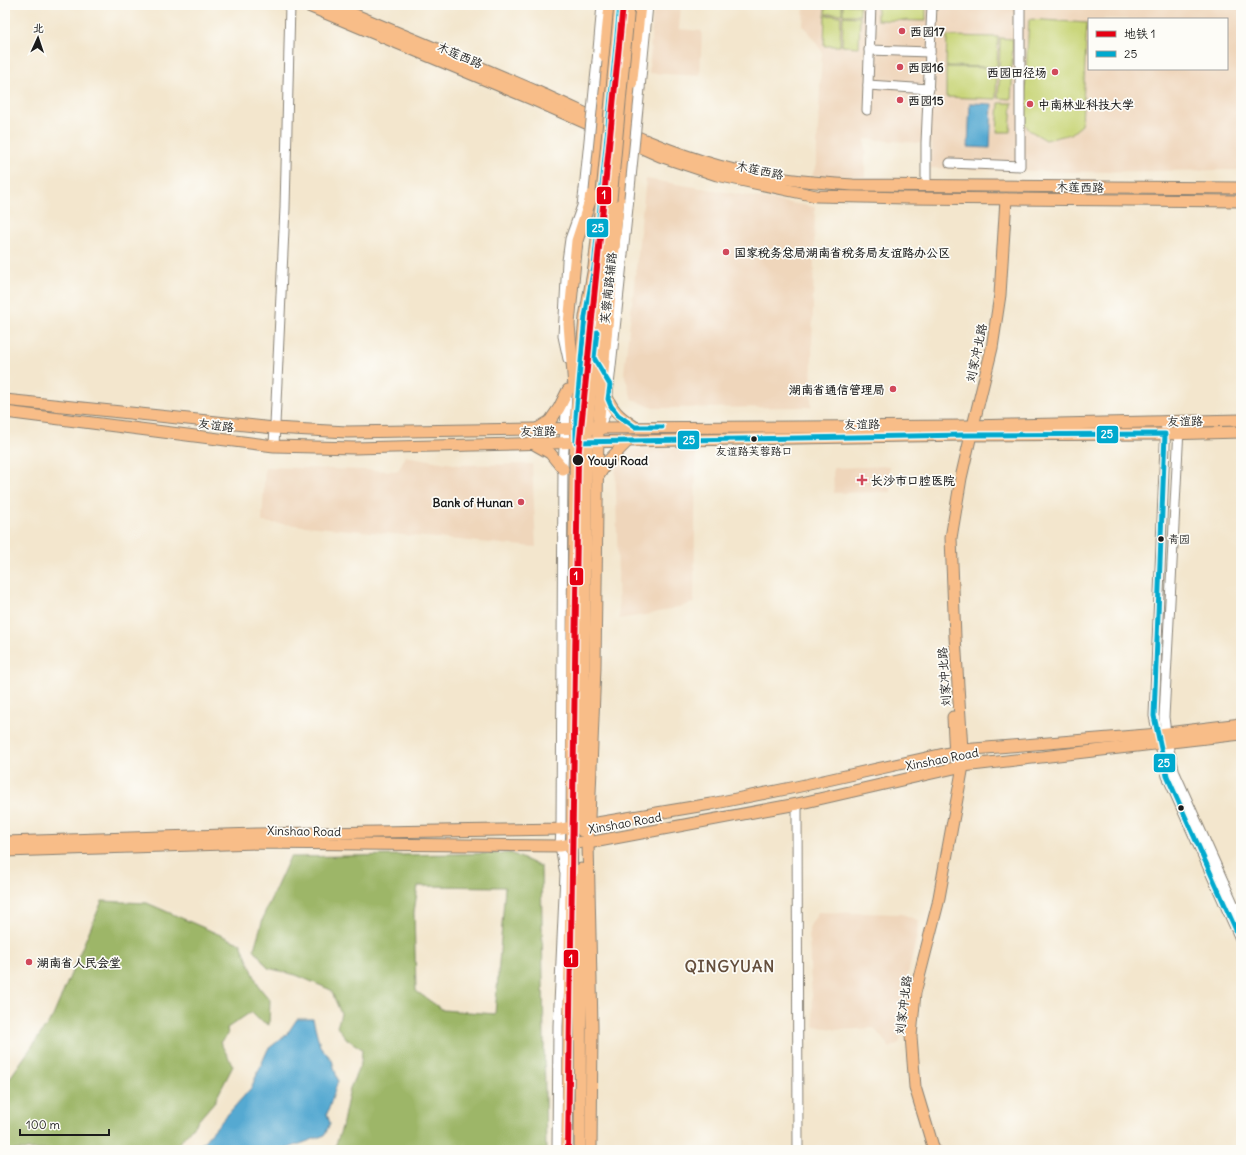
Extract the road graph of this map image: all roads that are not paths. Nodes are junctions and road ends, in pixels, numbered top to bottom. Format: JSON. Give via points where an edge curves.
{"nodes":[{"id":1,"x":290,"y":5,"type":"edge"},
{"id":2,"x":306,"y":5,"type":"edge"},
{"id":3,"x":332,"y":5,"type":"edge"},
{"id":4,"x":602,"y":5,"type":"edge"},
{"id":5,"x":610,"y":5,"type":"edge"},
{"id":6,"x":620,"y":5,"type":"edge"},
{"id":7,"x":629,"y":5,"type":"edge"},
{"id":8,"x":640,"y":5,"type":"edge"},
{"id":9,"x":648,"y":5,"type":"edge"},
{"id":10,"x":870,"y":5,"type":"edge"},
{"id":11,"x":932,"y":5,"type":"edge"},
{"id":12,"x":1020,"y":5,"type":"edge"},
{"id":13,"x":869,"y":50,"type":"junction"},
{"id":14,"x":930,"y":52,"type":"junction"},
{"id":15,"x":868,"y":85,"type":"junction"},
{"id":16,"x":929,"y":89,"type":"junction"},
{"id":17,"x":867,"y":110,"type":"dead end"},
{"id":18,"x":599,"y":124,"type":"junction"},
{"id":19,"x":626,"y":136,"type":"junction"},
{"id":20,"x":950,"y":163,"type":"dead end"},
{"id":21,"x":926,"y":186,"type":"junction"},
{"id":22,"x":1241,"y":188,"type":"edge"},
{"id":23,"x":1005,"y":199,"type":"junction"},
{"id":24,"x":1241,"y":201,"type":"edge"},
{"id":25,"x":569,"y":337,"type":"junction"},
{"id":26,"x":594,"y":358,"type":"junction"},
{"id":27,"x":570,"y":365,"type":"junction"},
{"id":28,"x":603,"y":373,"type":"junction"},
{"id":29,"x":610,"y":385,"type":"junction"},
{"id":30,"x":568,"y":390,"type":"junction"},
{"id":31,"x":608,"y":399,"type":"junction"},
{"id":32,"x":5,"y":400,"type":"edge"},
{"id":33,"x":5,"y":412,"type":"edge"},
{"id":34,"x":576,"y":416,"type":"junction"},
{"id":35,"x":1241,"y":420,"type":"edge"},
{"id":36,"x":1166,"y":421,"type":"junction"},
{"id":37,"x":1179,"y":421,"type":"junction"},
{"id":38,"x":274,"y":428,"type":"junction"},
{"id":39,"x":582,"y":428,"type":"junction"},
{"id":40,"x":598,"y":428,"type":"junction"},
{"id":41,"x":635,"y":428,"type":"junction"},
{"id":42,"x":537,"y":429,"type":"junction"},
{"id":43,"x":564,"y":429,"type":"junction"},
{"id":44,"x":969,"y":430,"type":"junction"},
{"id":45,"x":1241,"y":432,"type":"edge"},
{"id":46,"x":1165,"y":434,"type":"junction"},
{"id":47,"x":1178,"y":434,"type":"junction"},
{"id":48,"x":598,"y":441,"type":"junction"},
{"id":49,"x":628,"y":441,"type":"junction"},
{"id":50,"x":581,"y":442,"type":"junction"},
{"id":51,"x":564,"y":443,"type":"junction"},
{"id":52,"x":534,"y":444,"type":"junction"},
{"id":53,"x":274,"y":446,"type":"junction"},
{"id":54,"x":563,"y":469,"type":"junction"},
{"id":55,"x":598,"y":477,"type":"junction"},
{"id":56,"x":1241,"y":724,"type":"edge"},
{"id":57,"x":1241,"y":734,"type":"edge"},
{"id":58,"x":1163,"y":738,"type":"junction"},
{"id":59,"x":958,"y":751,"type":"junction"},
{"id":60,"x":959,"y":767,"type":"junction"},
{"id":61,"x":797,"y":804,"type":"junction"},
{"id":62,"x":576,"y":827,"type":"junction"},
{"id":63,"x":5,"y":842,"type":"edge"},
{"id":64,"x":580,"y":843,"type":"junction"},
{"id":65,"x":560,"y":846,"type":"junction"},
{"id":66,"x":5,"y":851,"type":"edge"},
{"id":67,"x":1241,"y":921,"type":"edge"},
{"id":68,"x":1241,"y":940,"type":"edge"},
{"id":69,"x":557,"y":1150,"type":"edge"},
{"id":70,"x":567,"y":1150,"type":"edge"},
{"id":71,"x":580,"y":1150,"type":"edge"},
{"id":72,"x":591,"y":1150,"type":"edge"},
{"id":73,"x":798,"y":1150,"type":"edge"},
{"id":74,"x":927,"y":1150,"type":"edge"},
{"id":75,"x":934,"y":1150,"type":"edge"}],
"edges":[{"from":1,"to":38,"type":"street","via":[[285,208]]},
{"from":2,"to":18,"type":"main road","name":"木莲西路"},
{"from":3,"to":18,"type":"main road","name":"木莲西路","via":[[536,91]]},
{"from":4,"to":27,"type":"street","bridge":true,"via":[[582,206],[570,240],[567,261],[563,336]]},
{"from":5,"to":18,"type":"main road"},
{"from":6,"to":34,"type":"main road","bridge":true,"via":[[602,193],[594,267],[585,317]]},
{"from":7,"to":26,"type":"main road","bridge":true},
{"from":8,"to":19,"type":"main road"},
{"from":9,"to":29,"type":"street","name":"芙蓉南路辅路","bridge":true},
{"from":10,"to":13,"type":"street"},
{"from":11,"to":14,"type":"street"},
{"from":12,"to":20,"type":"street","via":[[1020,166]]},
{"from":13,"to":14,"type":"street"},
{"from":13,"to":15,"type":"street"},
{"from":14,"to":16,"type":"street"},
{"from":15,"to":16,"type":"street"},
{"from":15,"to":17,"type":"street"},
{"from":16,"to":21,"type":"street"},
{"from":18,"to":19,"type":"main road","name":"木莲西路"},
{"from":18,"to":25,"type":"main road","via":[[590,201],[577,241]]},
{"from":19,"to":21,"type":"main road","name":"木莲西路","via":[[719,166],[769,176],[853,185]]},
{"from":19,"to":23,"type":"main road","name":"木莲西路","via":[[660,156],[717,175],[816,196]]},
{"from":19,"to":28,"type":"main road"},
{"from":21,"to":22,"type":"main road","name":"木莲西路"},
{"from":23,"to":24,"type":"main road","name":"木莲西路"},
{"from":23,"to":44,"type":"main road","name":"刘家冲北路","via":[[997,294],[988,349]]},
{"from":25,"to":27,"type":"main road"},
{"from":25,"to":34,"type":"main road"},
{"from":26,"to":28,"type":"main road"},
{"from":26,"to":39,"type":"main road"},
{"from":27,"to":30,"type":"street"},
{"from":28,"to":29,"type":"main road"},
{"from":28,"to":40,"type":"main road"},
{"from":29,"to":31,"type":"street","name":"芙蓉南路辅路"},
{"from":30,"to":42,"type":"main road","via":[[550,421]]},
{"from":30,"to":43,"type":"street"},
{"from":31,"to":40,"type":"street","name":"芙蓉南路辅路","via":[[606,413]]},
{"from":31,"to":41,"type":"main road","via":[[618,415]]},
{"from":32,"to":38,"type":"main road","name":"友谊路"},
{"from":33,"to":53,"type":"main road","name":"友谊路"},
{"from":34,"to":39,"type":"main road"},
{"from":35,"to":37,"type":"main road","name":"友谊路"},
{"from":36,"to":37,"type":"main road","name":"友谊路"},
{"from":36,"to":44,"type":"main road","name":"友谊路"},
{"from":36,"to":46,"type":"street"},
{"from":37,"to":47,"type":"street"},
{"from":38,"to":42,"type":"main road","name":"友谊路","via":[[347,432]]},
{"from":38,"to":53,"type":"street"},
{"from":39,"to":40,"type":"main road","name":"友谊路"},
{"from":39,"to":43,"type":"main road","name":"友谊路"},
{"from":39,"to":50,"type":"main road"},
{"from":40,"to":41,"type":"main road","name":"友谊路"},
{"from":40,"to":48,"type":"main road"},
{"from":41,"to":44,"type":"main road","name":"友谊路"},
{"from":42,"to":43,"type":"main road","name":"友谊路"},
{"from":43,"to":51,"type":"street"},
{"from":44,"to":46,"type":"main road","name":"友谊路"},
{"from":44,"to":49,"type":"main road","name":"友谊路"},
{"from":44,"to":59,"type":"main road","name":"刘家冲北路","via":[[951,538]]},
{"from":45,"to":47,"type":"main road","name":"友谊路"},
{"from":46,"to":47,"type":"main road","name":"友谊路"},
{"from":46,"to":58,"type":"street","via":[[1154,716]]},
{"from":47,"to":58,"type":"street"},
{"from":48,"to":49,"type":"main road","name":"友谊路"},
{"from":48,"to":50,"type":"main road","name":"友谊路"},
{"from":48,"to":55,"type":"main road"},
{"from":49,"to":55,"type":"main road","via":[[607,462]]},
{"from":50,"to":51,"type":"main road","name":"友谊路"},
{"from":50,"to":62,"type":"main road"},
{"from":51,"to":52,"type":"main road","name":"友谊路"},
{"from":51,"to":54,"type":"street"},
{"from":52,"to":53,"type":"main road","name":"友谊路","via":[[354,448]]},
{"from":52,"to":54,"type":"main road","via":[[550,453]]},
{"from":54,"to":62,"type":"street"},
{"from":55,"to":62,"type":"main road","via":[[595,668]]},
{"from":56,"to":58,"type":"main road","name":"Xinshao Road"},
{"from":57,"to":58,"type":"main road","name":"Xinshao Road"},
{"from":58,"to":59,"type":"main road","name":"Xinshao Road"},
{"from":58,"to":60,"type":"main road","name":"Xinshao Road"},
{"from":58,"to":67,"type":"street","via":[[1175,773]]},
{"from":58,"to":68,"type":"street","via":[[1167,776]]},
{"from":59,"to":60,"type":"main road","name":"刘家冲北路"},
{"from":59,"to":62,"type":"main road","name":"Xinshao Road","via":[[711,804]]},
{"from":60,"to":61,"type":"main road","name":"Xinshao Road"},
{"from":60,"to":74,"type":"main road","name":"刘家冲北路","via":[[932,901],[909,992],[905,1036],[909,1088]]},
{"from":60,"to":75,"type":"main road","name":"刘家冲北路","via":[[938,903],[915,993],[911,1036],[915,1087]]},
{"from":61,"to":64,"type":"main road","name":"Xinshao Road"},
{"from":61,"to":73,"type":"street"},
{"from":62,"to":63,"type":"main road","name":"Xinshao Road"},
{"from":62,"to":64,"type":"main road"},
{"from":62,"to":65,"type":"street"},
{"from":64,"to":65,"type":"main road","name":"Xinshao Road"},
{"from":64,"to":70,"type":"main road"},
{"from":64,"to":71,"type":"main road"},
{"from":64,"to":72,"type":"main road","via":[[592,1027]]},
{"from":65,"to":66,"type":"main road","name":"Xinshao Road","via":[[257,843]]},
{"from":65,"to":69,"type":"street","via":[[565,874],[558,1026]]}]}
